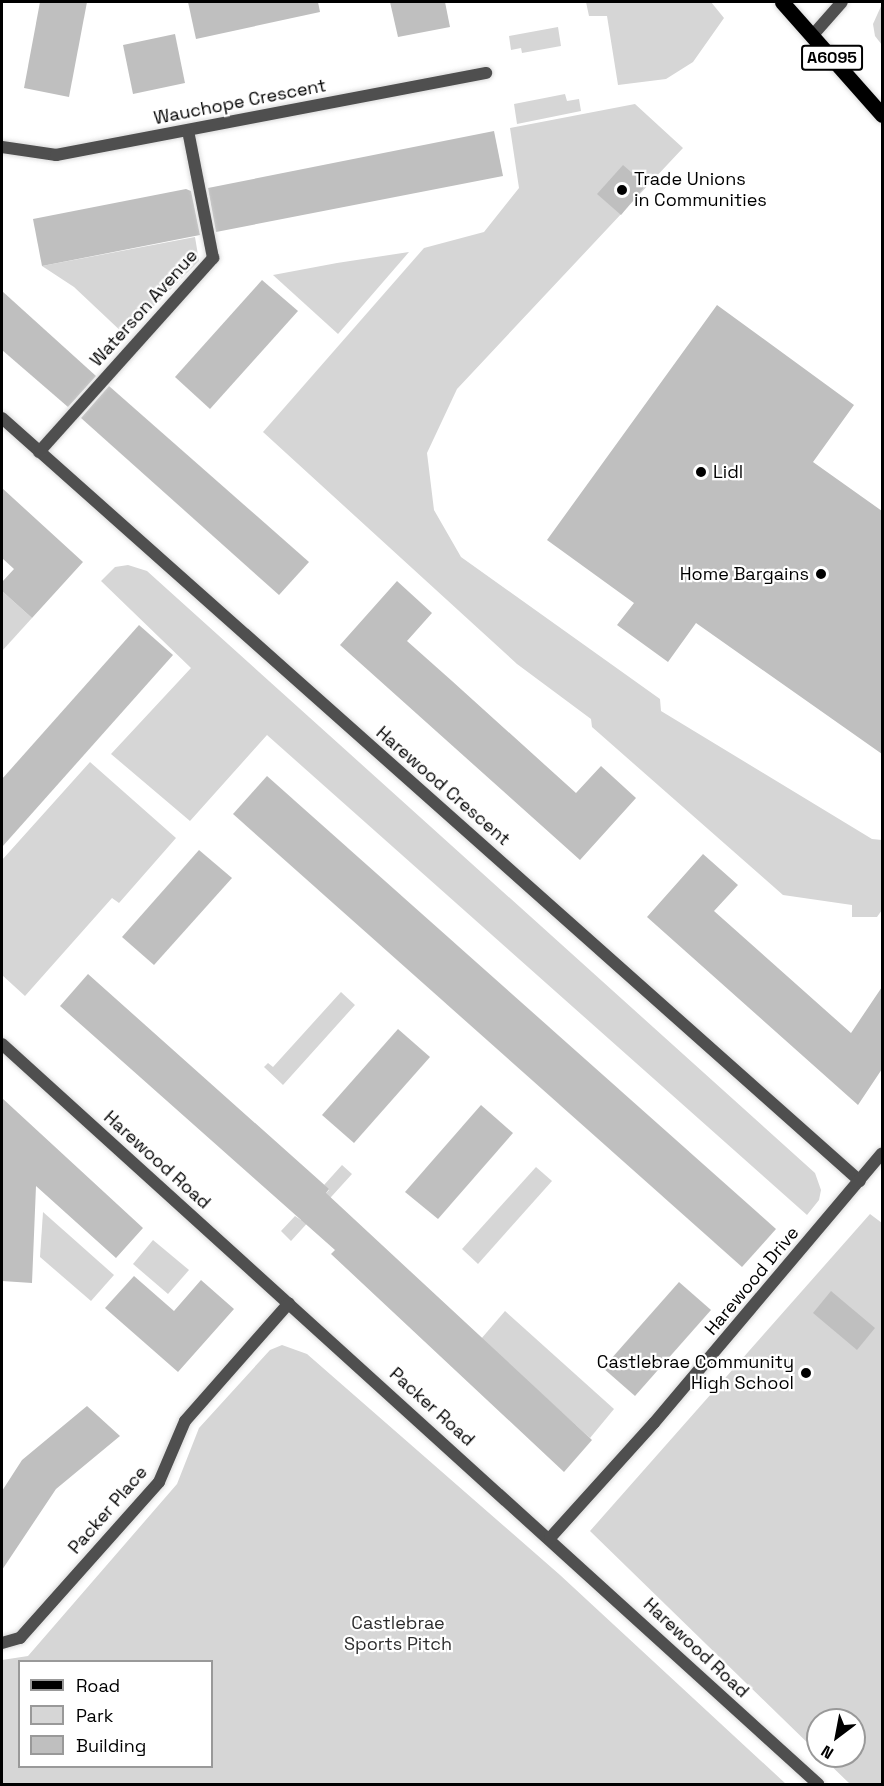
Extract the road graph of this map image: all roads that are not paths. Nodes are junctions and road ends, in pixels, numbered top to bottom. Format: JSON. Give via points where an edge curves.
{"nodes":[{"id":1,"x":782,"y":2,"type":"edge"},
{"id":2,"x":842,"y":2,"type":"edge"},
{"id":3,"x":812,"y":36,"type":"junction"},
{"id":4,"x":486,"y":73,"type":"dead end"},
{"id":5,"x":882,"y":115,"type":"edge"},
{"id":6,"x":188,"y":131,"type":"junction"},
{"id":7,"x":2,"y":147,"type":"edge"},
{"id":8,"x":2,"y":418,"type":"edge"},
{"id":9,"x":39,"y":452,"type":"junction"},
{"id":10,"x":2,"y":1044,"type":"edge"},
{"id":11,"x":882,"y":1153,"type":"edge"},
{"id":12,"x":860,"y":1181,"type":"junction"},
{"id":13,"x":289,"y":1303,"type":"junction"},
{"id":14,"x":550,"y":1538,"type":"junction"},
{"id":15,"x":4,"y":1643,"type":"edge"},
{"id":16,"x":818,"y":1785,"type":"edge"}],
"edges":[{"from":1,"to":3,"type":"main road","number":"A6095"},
{"from":2,"to":3,"type":"street"},
{"from":3,"to":5,"type":"main road","number":"A6095"},
{"from":4,"to":6,"type":"street","name":"Wauchope Crescent"},
{"from":6,"to":7,"type":"street","name":"Wauchope Crescent","via":[[56,155]]},
{"from":6,"to":9,"type":"street","name":"Waterson Avenue","via":[[213,258]]},
{"from":8,"to":9,"type":"street","name":"Harewood Crescent"},
{"from":9,"to":12,"type":"street","name":"Harewood Crescent"},
{"from":10,"to":13,"type":"street","name":"Harewood Road"},
{"from":11,"to":12,"type":"street","name":"Harewood Drive"},
{"from":12,"to":14,"type":"street","name":"Harewood Drive","via":[[654,1423]]},
{"from":13,"to":14,"type":"street","name":"Packer Road"},
{"from":13,"to":15,"type":"street","name":"Packer Place","via":[[185,1421],[159,1482],[20,1638]]},
{"from":14,"to":16,"type":"street","name":"Harewood Road"}]}
